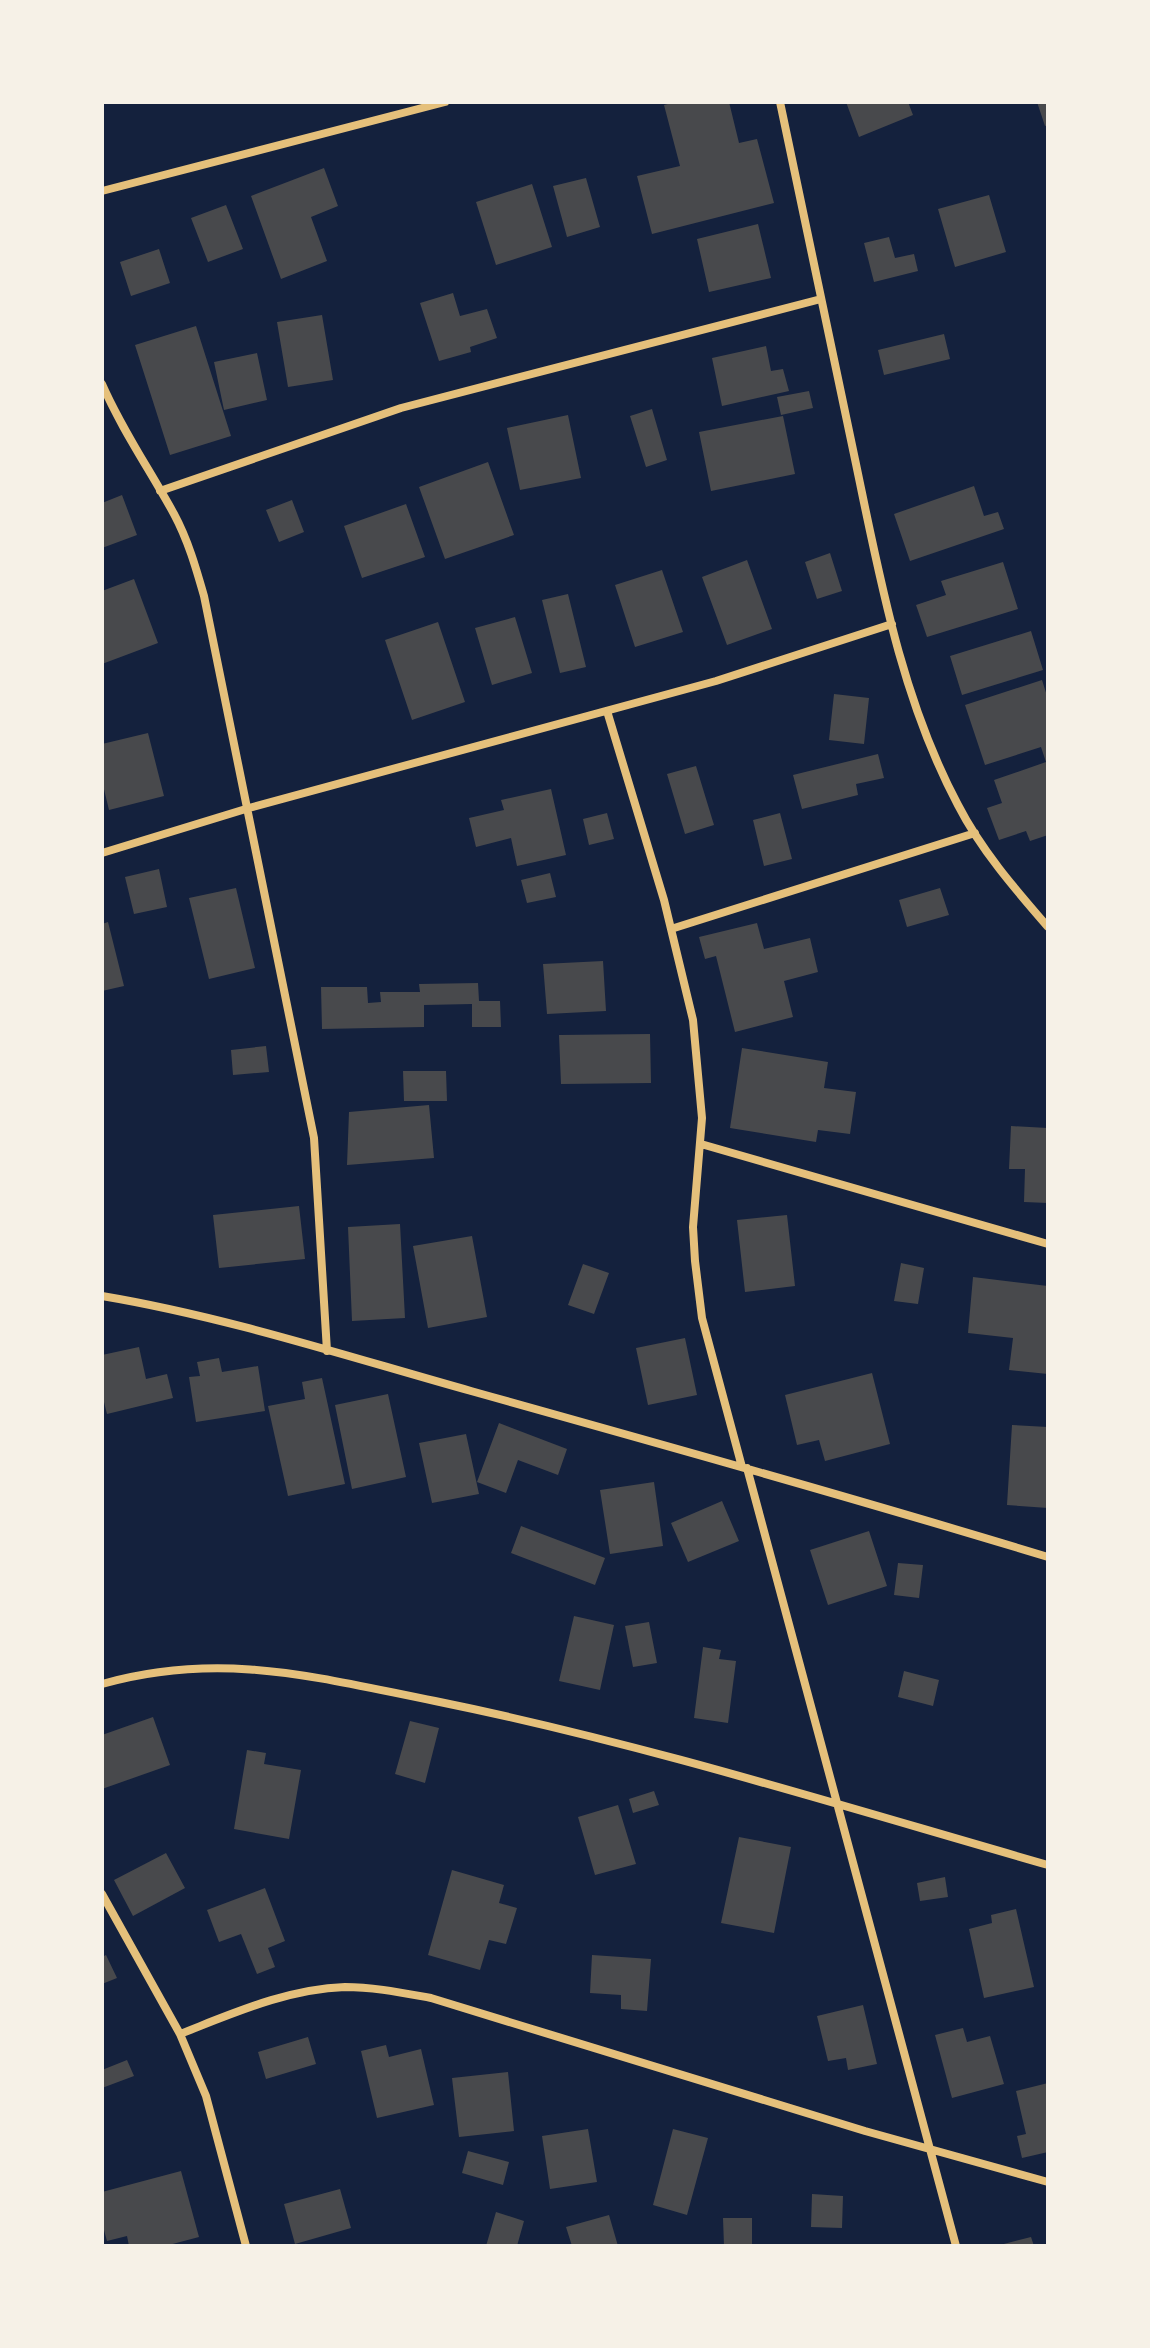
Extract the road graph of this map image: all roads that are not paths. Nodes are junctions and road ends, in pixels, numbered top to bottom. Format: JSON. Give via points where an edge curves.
{"nodes":[{"id":1,"x":445,"y":102,"type":"edge"},
{"id":2,"x":780,"y":102,"type":"edge"},
{"id":3,"x":102,"y":191,"type":"edge"},
{"id":4,"x":821,"y":299,"type":"junction"},
{"id":5,"x":102,"y":384,"type":"edge"},
{"id":6,"x":160,"y":491,"type":"junction"},
{"id":7,"x":892,"y":624,"type":"junction"},
{"id":8,"x":607,"y":711,"type":"junction"},
{"id":9,"x":249,"y":808,"type":"junction"},
{"id":10,"x":975,"y":833,"type":"junction"},
{"id":11,"x":102,"y":853,"type":"edge"},
{"id":12,"x":1048,"y":927,"type":"edge"},
{"id":13,"x":671,"y":929,"type":"junction"},
{"id":14,"x":701,"y":1144,"type":"junction"},
{"id":15,"x":1048,"y":1244,"type":"edge"},
{"id":16,"x":102,"y":1296,"type":"edge"},
{"id":17,"x":327,"y":1351,"type":"junction"},
{"id":18,"x":745,"y":1467,"type":"junction"},
{"id":19,"x":1048,"y":1557,"type":"edge"},
{"id":20,"x":102,"y":1684,"type":"edge"},
{"id":21,"x":836,"y":1805,"type":"junction"},
{"id":22,"x":1048,"y":1865,"type":"edge"},
{"id":23,"x":102,"y":1894,"type":"edge"},
{"id":24,"x":180,"y":2034,"type":"junction"},
{"id":25,"x":928,"y":2148,"type":"junction"},
{"id":26,"x":1048,"y":2182,"type":"edge"},
{"id":27,"x":246,"y":2246,"type":"edge"},
{"id":28,"x":956,"y":2246,"type":"edge"}],
"edges":[{"from":1,"to":3,"type":"street"},
{"from":2,"to":4,"type":"street"},
{"from":4,"to":6,"type":"street","via":[[401,408]]},
{"from":4,"to":7,"type":"street"},
{"from":5,"to":6,"type":"street"},
{"from":6,"to":9,"type":"street","via":[[191,552],[204,596]]},
{"from":7,"to":8,"type":"street"},
{"from":7,"to":10,"type":"street","via":[[931,746]]},
{"from":8,"to":9,"type":"street"},
{"from":8,"to":13,"type":"street"},
{"from":9,"to":11,"type":"street"},
{"from":9,"to":17,"type":"street","via":[[314,1138]]},
{"from":10,"to":12,"type":"street"},
{"from":10,"to":13,"type":"street"},
{"from":13,"to":14,"type":"street","via":[[693,1020]]},
{"from":14,"to":15,"type":"street"},
{"from":14,"to":18,"type":"street","via":[[693,1227],[696,1275],[702,1318]]},
{"from":16,"to":17,"type":"street"},
{"from":17,"to":18,"type":"street"},
{"from":18,"to":19,"type":"street"},
{"from":18,"to":21,"type":"street"},
{"from":20,"to":21,"type":"street","via":[[174,1670],[283,1671],[524,1719]]},
{"from":21,"to":22,"type":"street"},
{"from":21,"to":25,"type":"street"},
{"from":23,"to":24,"type":"street"},
{"from":24,"to":25,"type":"street","via":[[296,1993],[346,1987],[384,1990],[431,1998]]},
{"from":24,"to":27,"type":"street","via":[[206,2096]]},
{"from":25,"to":26,"type":"street"},
{"from":25,"to":28,"type":"street"}]}
